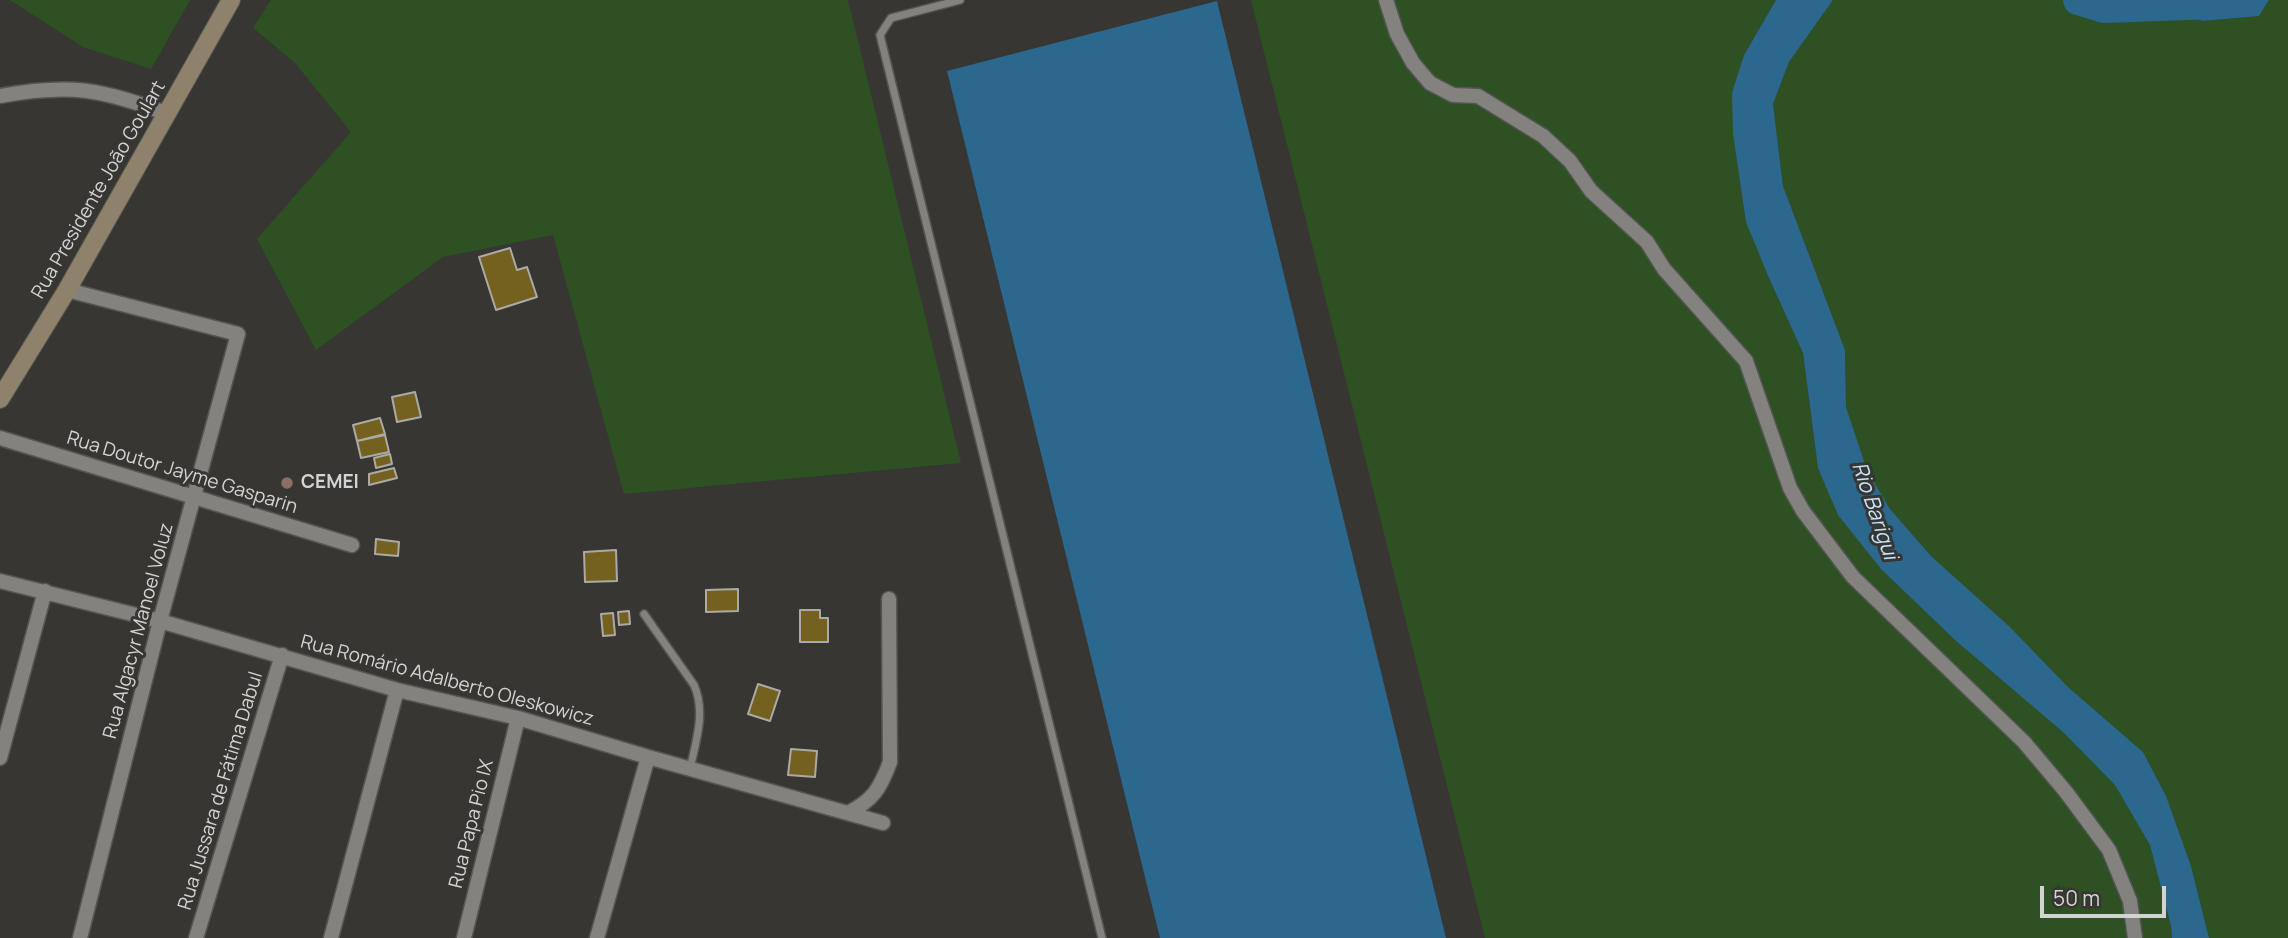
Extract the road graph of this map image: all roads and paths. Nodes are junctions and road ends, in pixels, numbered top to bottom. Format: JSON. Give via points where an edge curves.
{"nodes":[{"id":1,"x":231,"y":0,"type":"edge"},
{"id":2,"x":960,"y":0,"type":"edge"},
{"id":3,"x":1386,"y":0,"type":"edge"},
{"id":4,"x":0,"y":96,"type":"edge"},
{"id":5,"x":168,"y":114,"type":"junction"},
{"id":6,"x":67,"y":290,"type":"junction"},
{"id":7,"x":0,"y":399,"type":"edge"},
{"id":8,"x":0,"y":438,"type":"edge"},
{"id":9,"x":195,"y":497,"type":"junction"},
{"id":10,"x":352,"y":545,"type":"dead end"},
{"id":11,"x":0,"y":581,"type":"edge"},
{"id":12,"x":45,"y":591,"type":"junction"},
{"id":13,"x":889,"y":599,"type":"dead end"},
{"id":14,"x":644,"y":614,"type":"dead end"},
{"id":15,"x":160,"y":621,"type":"junction"},
{"id":16,"x":282,"y":655,"type":"junction"},
{"id":17,"x":397,"y":691,"type":"junction"},
{"id":18,"x":6,"y":711,"type":"edge"},
{"id":19,"x":518,"y":718,"type":"junction"},
{"id":20,"x":648,"y":757,"type":"junction"},
{"id":21,"x":0,"y":758,"type":"edge"},
{"id":22,"x":690,"y":769,"type":"junction"},
{"id":23,"x":848,"y":813,"type":"junction"},
{"id":24,"x":883,"y":823,"type":"dead end"},
{"id":25,"x":79,"y":938,"type":"edge"},
{"id":26,"x":196,"y":938,"type":"edge"},
{"id":27,"x":331,"y":938,"type":"edge"},
{"id":28,"x":464,"y":938,"type":"edge"},
{"id":29,"x":597,"y":938,"type":"edge"},
{"id":30,"x":1102,"y":938,"type":"edge"},
{"id":31,"x":2136,"y":938,"type":"edge"}],
"edges":[{"from":1,"to":5,"type":"main road","name":"Rua Presidente João Goulart"},
{"from":2,"to":30,"type":"lane","via":[[891,18],[880,34]]},
{"from":3,"to":31,"type":"street","via":[[1397,34],[1430,83],[1453,95],[1478,96],[1543,136],[1591,191],[1647,242],[1664,269],[1746,361],[1790,488],[1803,511],[1853,577],[2024,742],[2066,792],[2109,850],[2130,901]]},
{"from":4,"to":5,"type":"street","via":[[42,88],[86,89]]},
{"from":5,"to":6,"type":"main road","name":"Rua Presidente João Goulart"},
{"from":6,"to":7,"type":"main road","name":"Rua Presidente João Goulart"},
{"from":6,"to":9,"type":"street","name":"Rua Algacyr Manoel Voluz","via":[[237,334]]},
{"from":8,"to":9,"type":"street","name":"Rua Doutor Jayme Gasparin"},
{"from":9,"to":10,"type":"street","name":"Rua Doutor Jayme Gasparin"},
{"from":9,"to":15,"type":"street","name":"Rua Algacyr Manoel Voluz"},
{"from":11,"to":12,"type":"street","name":"Rua Romário Adalberto Oleskowicz"},
{"from":12,"to":15,"type":"street","name":"Rua Romário Adalberto Oleskowicz"},
{"from":12,"to":18,"type":"street"},
{"from":13,"to":23,"type":"street","via":[[890,762],[867,803]]},
{"from":14,"to":22,"type":"lane","via":[[699,695]]},
{"from":15,"to":16,"type":"street","name":"Rua Romário Adalberto Oleskowicz"},
{"from":15,"to":25,"type":"street","name":"Rua Algacyr Manoel Voluz"},
{"from":16,"to":17,"type":"street","name":"Rua Romário Adalberto Oleskowicz"},
{"from":16,"to":26,"type":"street","name":"Rua Jussara de Fátima Dabul"},
{"from":17,"to":19,"type":"street","name":"Rua Romário Adalberto Oleskowicz"},
{"from":17,"to":27,"type":"street"},
{"from":18,"to":21,"type":"street"},
{"from":19,"to":20,"type":"street","name":"Rua Romário Adalberto Oleskowicz"},
{"from":19,"to":28,"type":"street","name":"Rua Papa Pio IX"},
{"from":20,"to":22,"type":"street","name":"Rua Romário Adalberto Oleskowicz"},
{"from":20,"to":29,"type":"street"},
{"from":22,"to":23,"type":"street","name":"Rua Romário Adalberto Oleskowicz"},
{"from":23,"to":24,"type":"street","name":"Rua Romário Adalberto Oleskowicz"}]}
